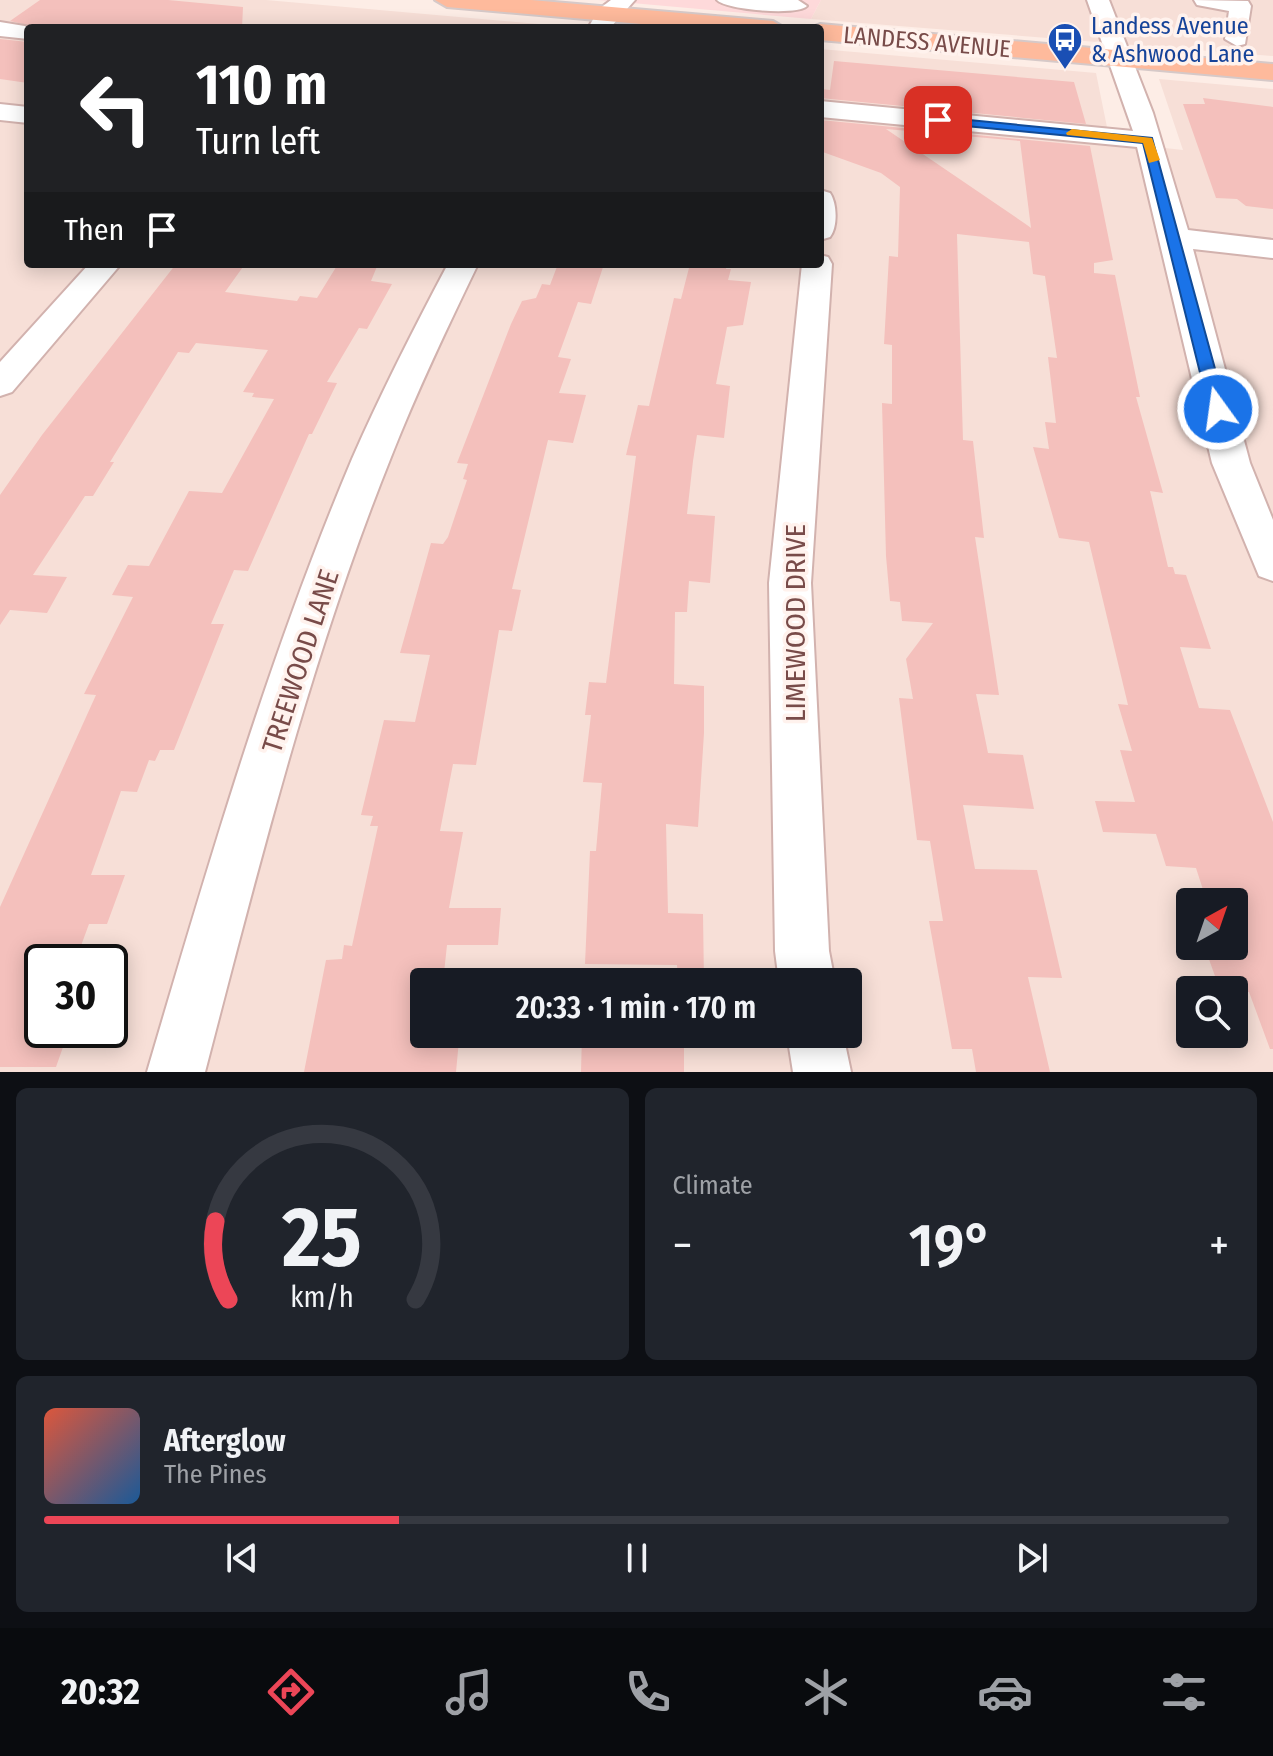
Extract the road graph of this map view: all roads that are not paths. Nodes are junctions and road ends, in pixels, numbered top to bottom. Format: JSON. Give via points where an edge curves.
{"nodes":[{"id":1,"x":447,"y":0,"type":"edge"},
{"id":2,"x":728,"y":0,"type":"edge"},
{"id":3,"x":1097,"y":0,"type":"edge"},
{"id":4,"x":1205,"y":0,"type":"edge"},
{"id":5,"x":489,"y":2,"type":"edge"},
{"id":6,"x":610,"y":14,"type":"edge"},
{"id":7,"x":788,"y":19,"type":"edge"},
{"id":8,"x":0,"y":29,"type":"edge"},
{"id":9,"x":24,"y":32,"type":"edge"},
{"id":10,"x":824,"y":32,"type":"edge"},
{"id":11,"x":1237,"y":39,"type":"dead end"},
{"id":12,"x":1126,"y":60,"type":"junction"},
{"id":13,"x":1273,"y":72,"type":"edge"},
{"id":14,"x":824,"y":109,"type":"edge"},
{"id":15,"x":0,"y":112,"type":"edge"},
{"id":16,"x":24,"y":115,"type":"edge"},
{"id":17,"x":1148,"y":140,"type":"junction"},
{"id":18,"x":1176,"y":238,"type":"junction"},
{"id":19,"x":1273,"y":249,"type":"edge"},
{"id":20,"x":102,"y":268,"type":"edge"},
{"id":21,"x":461,"y":268,"type":"edge"},
{"id":22,"x":817,"y":268,"type":"edge"},
{"id":23,"x":0,"y":384,"type":"edge"},
{"id":24,"x":1273,"y":564,"type":"edge"},
{"id":25,"x":805,"y":968,"type":"edge"},
{"id":26,"x":818,"y":1048,"type":"edge"},
{"id":27,"x":176,"y":1072,"type":"edge"},
{"id":28,"x":822,"y":1072,"type":"edge"}],
"edges":[{"from":1,"to":5,"type":"main road"},
{"from":2,"to":7,"type":"street"},
{"from":3,"to":12,"type":"street"},
{"from":4,"to":11,"type":"street","via":[[1240,6]]},
{"from":5,"to":6,"type":"main road"},
{"from":6,"to":7,"type":"main road"},
{"from":8,"to":9,"type":"street"},
{"from":10,"to":12,"type":"main road","name":"LANDESS AVENUE"},
{"from":12,"to":13,"type":"main road","name":"LANDESS AVENUE"},
{"from":12,"to":17,"type":"street"},
{"from":14,"to":17,"type":"street"},
{"from":15,"to":16,"type":"street"},
{"from":17,"to":18,"type":"street"},
{"from":18,"to":19,"type":"street"},
{"from":18,"to":24,"type":"street","via":[[1232,466]]},
{"from":20,"to":23,"type":"street"},
{"from":21,"to":27,"type":"street","name":"TREEWOOD LANE","via":[[345,520],[232,871]]},
{"from":22,"to":25,"type":"street","name":"LIMEWOOD DRIVE","via":[[790,583]]},
{"from":26,"to":28,"type":"street"}]}
